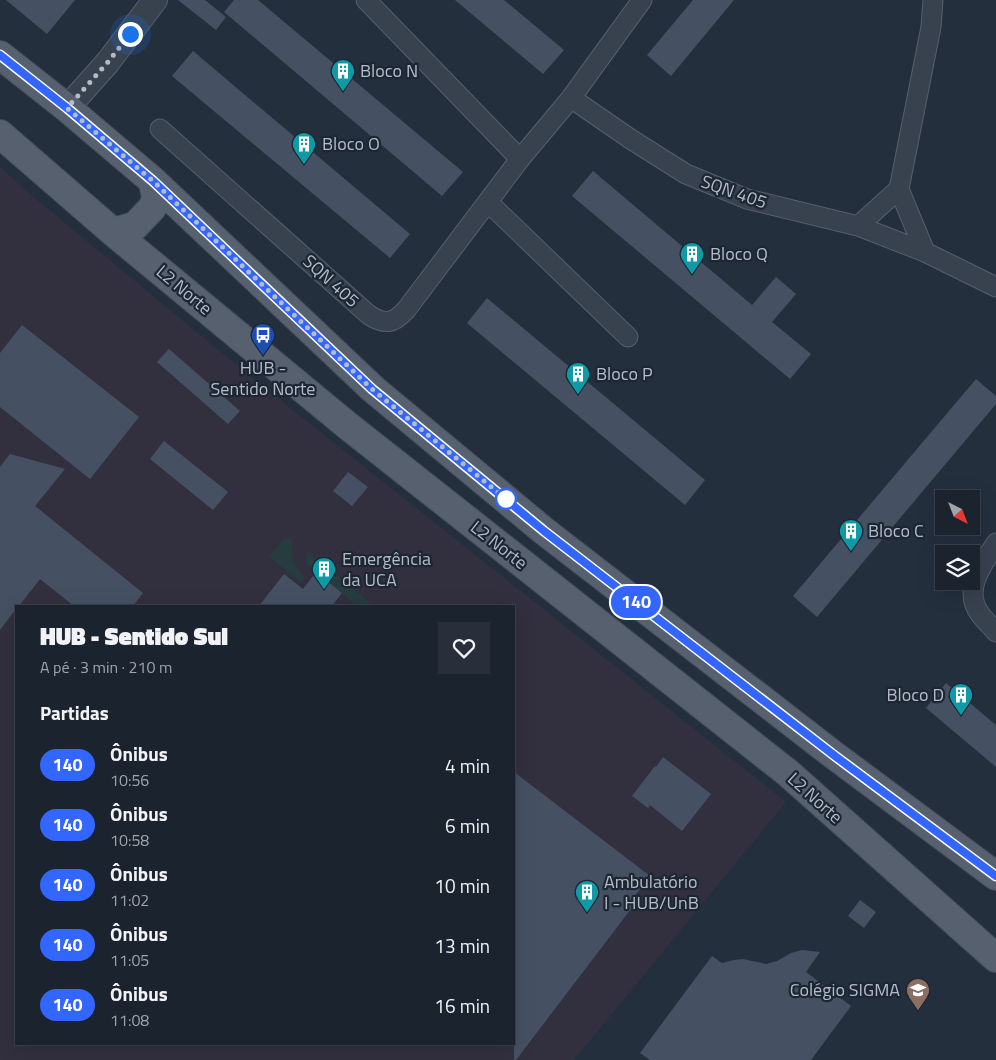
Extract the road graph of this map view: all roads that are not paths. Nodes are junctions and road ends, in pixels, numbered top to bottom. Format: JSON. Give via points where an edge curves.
{"nodes":[{"id":1,"x":155,"y":0,"type":"edge"},
{"id":2,"x":366,"y":0,"type":"edge"},
{"id":3,"x":642,"y":0,"type":"edge"},
{"id":4,"x":933,"y":0,"type":"edge"},
{"id":5,"x":0,"y":55,"type":"edge"},
{"id":6,"x":571,"y":98,"type":"junction"},
{"id":7,"x":67,"y":108,"type":"junction"},
{"id":8,"x":160,"y":129,"type":"dead end"},
{"id":9,"x":0,"y":134,"type":"edge"},
{"id":10,"x":520,"y":159,"type":"junction"},
{"id":11,"x":153,"y":181,"type":"junction"},
{"id":12,"x":899,"y":189,"type":"junction"},
{"id":13,"x":488,"y":202,"type":"junction"},
{"id":14,"x":858,"y":226,"type":"junction"},
{"id":15,"x":113,"y":232,"type":"junction"},
{"id":16,"x":925,"y":252,"type":"junction"},
{"id":17,"x":996,"y":287,"type":"edge"},
{"id":18,"x":628,"y":337,"type":"dead end"},
{"id":19,"x":996,"y":543,"type":"edge"},
{"id":20,"x":996,"y":632,"type":"edge"},
{"id":21,"x":996,"y":876,"type":"edge"},
{"id":22,"x":996,"y":958,"type":"edge"}],
"edges":[{"from":1,"to":7,"type":"street","via":[[108,62]]},
{"from":2,"to":10,"type":"street"},
{"from":3,"to":6,"type":"street","name":"SQN 405"},
{"from":4,"to":12,"type":"street","via":[[931,27]]},
{"from":5,"to":7,"type":"main road"},
{"from":6,"to":10,"type":"street","name":"SQN 405"},
{"from":6,"to":14,"type":"street","name":"SQN 405","via":[[686,174],[747,199]]},
{"from":7,"to":11,"type":"main road"},
{"from":8,"to":13,"type":"street","name":"SQN 405","via":[[369,315],[383,322],[394,320],[406,310]]},
{"from":9,"to":15,"type":"main road","name":"L2 Norte"},
{"from":10,"to":13,"type":"street","name":"SQN 405"},
{"from":11,"to":15,"type":"main road","via":[[156,198],[152,208],[135,226]]},
{"from":11,"to":21,"type":"main road","via":[[372,389],[544,531]]},
{"from":12,"to":14,"type":"street"},
{"from":12,"to":16,"type":"street"},
{"from":13,"to":18,"type":"street"},
{"from":14,"to":16,"type":"street","name":"SQN 405"},
{"from":15,"to":22,"type":"main road","name":"L2 Norte","via":[[348,426],[788,773]]},
{"from":16,"to":17,"type":"street","name":"SQN 405"},
{"from":19,"to":20,"type":"street","via":[[979,571],[973,590],[980,614]]}]}
